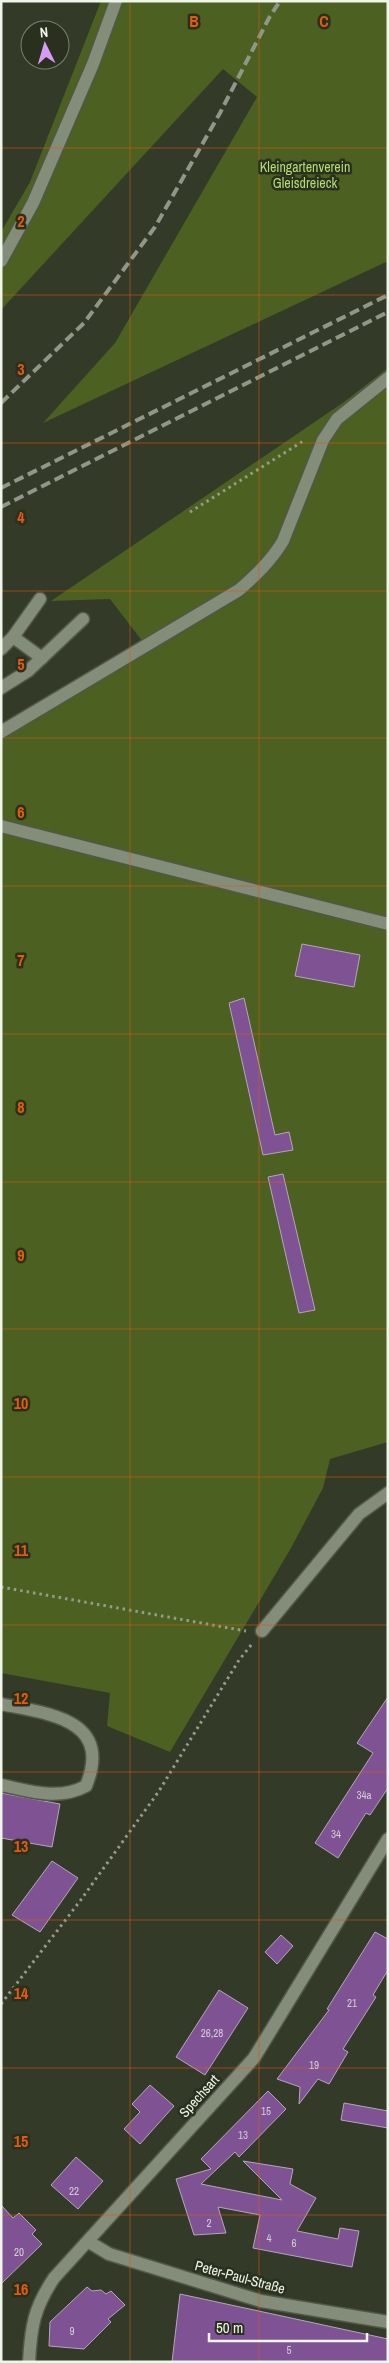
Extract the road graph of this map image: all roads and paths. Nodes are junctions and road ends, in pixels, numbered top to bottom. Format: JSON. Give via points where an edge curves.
{"nodes":[{"id":1,"x":116,"y":1,"type":"edge"},
{"id":2,"x":1,"y":262,"type":"edge"},
{"id":3,"x":388,"y":378,"type":"edge"},
{"id":4,"x":323,"y":440,"type":"junction"},
{"id":5,"x":190,"y":512,"type":"dead end"},
{"id":6,"x":40,"y":599,"type":"dead end"},
{"id":7,"x":83,"y":618,"type":"dead end"},
{"id":8,"x":13,"y":637,"type":"junction"},
{"id":9,"x":1,"y":649,"type":"edge"},
{"id":10,"x":42,"y":658,"type":"junction"},
{"id":11,"x":1,"y":688,"type":"edge"},
{"id":12,"x":1,"y":732,"type":"edge"},
{"id":13,"x":1,"y":826,"type":"edge"},
{"id":14,"x":388,"y":924,"type":"edge"},
{"id":15,"x":388,"y":1493,"type":"edge"},
{"id":16,"x":1,"y":1587,"type":"edge"},
{"id":17,"x":246,"y":1631,"type":"dead end"},
{"id":18,"x":262,"y":1631,"type":"joint"},
{"id":19,"x":1,"y":1704,"type":"edge"},
{"id":20,"x":1,"y":1785,"type":"edge"},
{"id":21,"x":388,"y":1839,"type":"edge"},
{"id":22,"x":1,"y":2004,"type":"edge"},
{"id":23,"x":89,"y":2242,"type":"junction"},
{"id":24,"x":388,"y":2322,"type":"edge"},
{"id":25,"x":29,"y":2362,"type":"edge"}],
"edges":[{"from":1,"to":2,"type":"street","via":[[93,64],[33,202]]},
{"from":3,"to":4,"type":"street","via":[[337,419]]},
{"from":4,"to":5,"type":"path","via":[[310,438],[296,444]]},
{"from":4,"to":12,"type":"street","via":[[283,541],[259,573],[238,590]]},
{"from":6,"to":8,"type":"street"},
{"from":7,"to":10,"type":"street"},
{"from":8,"to":9,"type":"street"},
{"from":8,"to":10,"type":"street"},
{"from":10,"to":11,"type":"street","via":[[17,680]]},
{"from":13,"to":14,"type":"street"},
{"from":15,"to":18,"type":"street","via":[[360,1514]]},
{"from":16,"to":17,"type":"path"},
{"from":18,"to":22,"type":"path","via":[[239,1660],[159,1791]]},
{"from":19,"to":20,"type":"street","via":[[70,1721],[88,1738],[93,1764],[86,1786],[66,1794],[51,1795]]},
{"from":21,"to":23,"type":"street","name":"Spechsart","via":[[254,2058]]},
{"from":23,"to":24,"type":"street","name":"Peter-Paul-Straße","via":[[109,2254],[261,2301]]},
{"from":23,"to":25,"type":"street","name":"Spechsart","via":[[54,2278],[39,2300],[31,2330]]}]}
